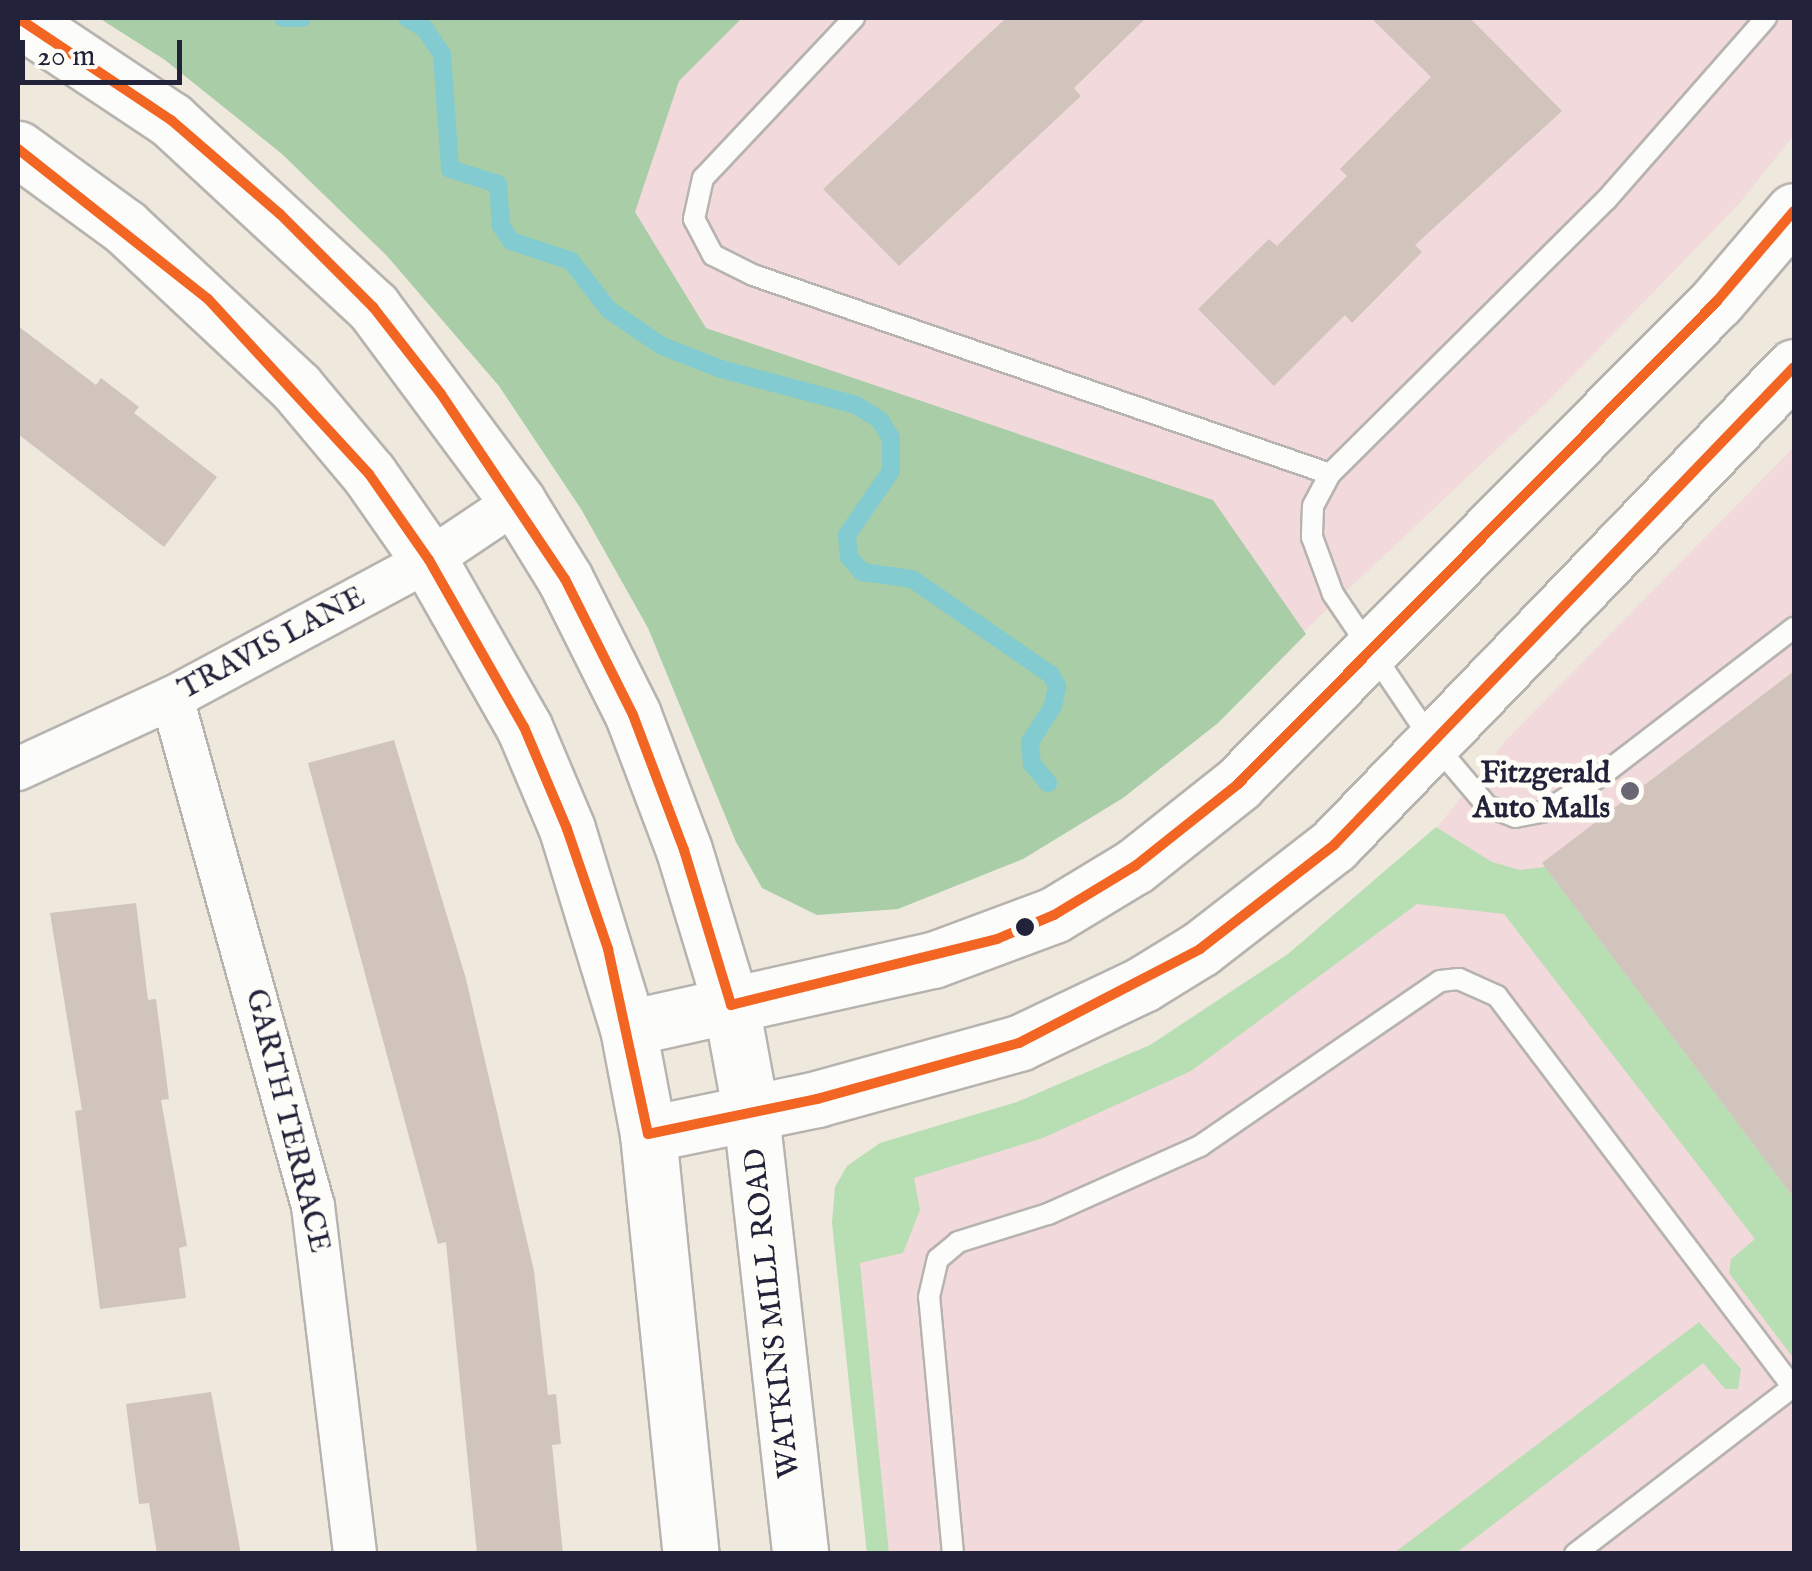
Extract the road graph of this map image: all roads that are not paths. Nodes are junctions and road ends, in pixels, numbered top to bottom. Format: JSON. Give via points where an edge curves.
{"nodes":[{"id":1,"x":18,"y":18,"type":"edge"},
{"id":2,"x":854,"y":18,"type":"edge"},
{"id":3,"x":1766,"y":18,"type":"edge"},
{"id":4,"x":18,"y":149,"type":"edge"},
{"id":5,"x":1794,"y":211,"type":"edge"},
{"id":6,"x":1790,"y":384,"type":"edge"},
{"id":7,"x":1330,"y":474,"type":"junction"},
{"id":8,"x":517,"y":500,"type":"junction"},
{"id":9,"x":428,"y":560,"type":"junction"},
{"id":10,"x":1794,"y":628,"type":"edge"},
{"id":11,"x":1370,"y":651,"type":"junction"},
{"id":12,"x":172,"y":698,"type":"junction"},
{"id":13,"x":1432,"y":742,"type":"junction"},
{"id":14,"x":18,"y":769,"type":"edge"},
{"id":15,"x":730,"y":1006,"type":"junction"},
{"id":16,"x":628,"y":1028,"type":"junction"},
{"id":17,"x":752,"y":1114,"type":"junction"},
{"id":18,"x":648,"y":1134,"type":"junction"},
{"id":19,"x":1794,"y":1388,"type":"edge"},
{"id":20,"x":355,"y":1554,"type":"edge"},
{"id":21,"x":691,"y":1554,"type":"edge"},
{"id":22,"x":800,"y":1554,"type":"edge"},
{"id":23,"x":953,"y":1554,"type":"edge"},
{"id":24,"x":1576,"y":1554,"type":"edge"}],
"edges":[{"from":1,"to":8,"type":"street","name":"WATKINS MILL ROAD","via":[[171,120],[280,214],[373,307]]},
{"from":2,"to":7,"type":"lane","via":[[702,178],[694,219],[713,255],[753,275]]},
{"from":3,"to":7,"type":"lane","via":[[1606,200]]},
{"from":4,"to":9,"type":"street","via":[[125,227],[208,299],[369,474]]},
{"from":5,"to":11,"type":"street","via":[[1717,301]]},
{"from":6,"to":13,"type":"street"},
{"from":7,"to":11,"type":"lane","via":[[1313,506],[1314,553]]},
{"from":8,"to":9,"type":"street","name":"TRAVIS LANE"},
{"from":8,"to":15,"type":"street","name":"WATKINS MILL ROAD","via":[[565,579],[632,715],[684,850]]},
{"from":9,"to":12,"type":"street","name":"TRAVIS LANE"},
{"from":9,"to":16,"type":"street","via":[[524,727],[573,846]]},
{"from":10,"to":13,"type":"lane","via":[[1606,772],[1530,816],[1487,806]]},
{"from":11,"to":13,"type":"lane"},
{"from":11,"to":15,"type":"street","via":[[1238,784],[1135,866],[1054,915],[933,960]]},
{"from":12,"to":14,"type":"street","name":"TRAVIS LANE"},
{"from":12,"to":20,"type":"street","name":"GARTH TERRACE","via":[[312,1206]]},
{"from":13,"to":17,"type":"street","via":[[1334,844],[1144,984],[1019,1043]]},
{"from":15,"to":16,"type":"street"},
{"from":15,"to":17,"type":"street","name":"WATKINS MILL ROAD"},
{"from":16,"to":18,"type":"street"},
{"from":17,"to":18,"type":"street"},
{"from":17,"to":22,"type":"street","name":"WATKINS MILL ROAD"},
{"from":18,"to":21,"type":"street"},
{"from":19,"to":23,"type":"lane","via":[[1496,996],[1459,980],[1440,981],[1200,1146],[1048,1214],[958,1242],[938,1259],[929,1297]]},
{"from":19,"to":24,"type":"lane"}]}
